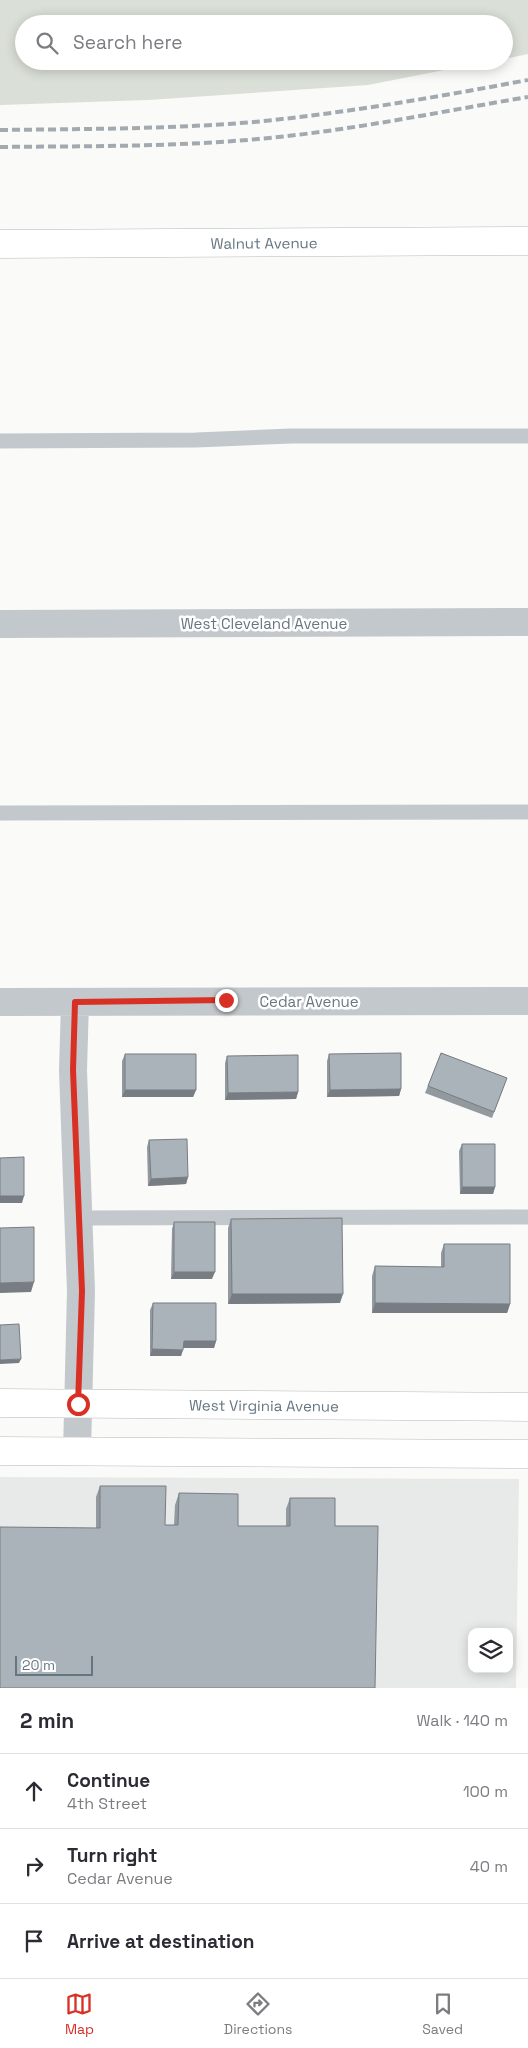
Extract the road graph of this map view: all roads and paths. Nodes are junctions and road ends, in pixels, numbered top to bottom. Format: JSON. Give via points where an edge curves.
{"nodes":[{"id":1,"x":528,"y":241,"type":"edge"},
{"id":2,"x":0,"y":244,"type":"edge"},
{"id":3,"x":528,"y":436,"type":"edge"},
{"id":4,"x":0,"y":441,"type":"edge"},
{"id":5,"x":528,"y":622,"type":"edge"},
{"id":6,"x":0,"y":624,"type":"edge"},
{"id":7,"x":528,"y":812,"type":"edge"},
{"id":8,"x":0,"y":813,"type":"edge"},
{"id":9,"x":528,"y":1001,"type":"edge"},
{"id":10,"x":0,"y":1002,"type":"edge"},
{"id":11,"x":75,"y":1002,"type":"junction"},
{"id":12,"x":528,"y":1217,"type":"edge"},
{"id":13,"x":78,"y":1218,"type":"junction"},
{"id":14,"x":0,"y":1403,"type":"edge"},
{"id":15,"x":78,"y":1404,"type":"junction"},
{"id":16,"x":528,"y":1407,"type":"edge"},
{"id":17,"x":0,"y":1451,"type":"edge"},
{"id":18,"x":78,"y":1451,"type":"junction"},
{"id":19,"x":528,"y":1454,"type":"edge"}],
"edges":[{"from":1,"to":2,"type":"main road","name":"Walnut Avenue"},
{"from":3,"to":4,"type":"lane"},
{"from":5,"to":6,"type":"street","name":"West Cleveland Avenue"},
{"from":7,"to":8,"type":"lane"},
{"from":9,"to":11,"type":"street","name":"Cedar Avenue"},
{"from":10,"to":11,"type":"street","name":"Cedar Avenue"},
{"from":11,"to":13,"type":"street","via":[[73,1070]]},
{"from":12,"to":13,"type":"lane"},
{"from":13,"to":15,"type":"street","via":[[82,1291]]},
{"from":14,"to":15,"type":"main road","name":"West Virginia Avenue"},
{"from":15,"to":16,"type":"main road","name":"West Virginia Avenue"},
{"from":15,"to":18,"type":"street"},
{"from":17,"to":18,"type":"main road"},
{"from":18,"to":19,"type":"main road"}]}
